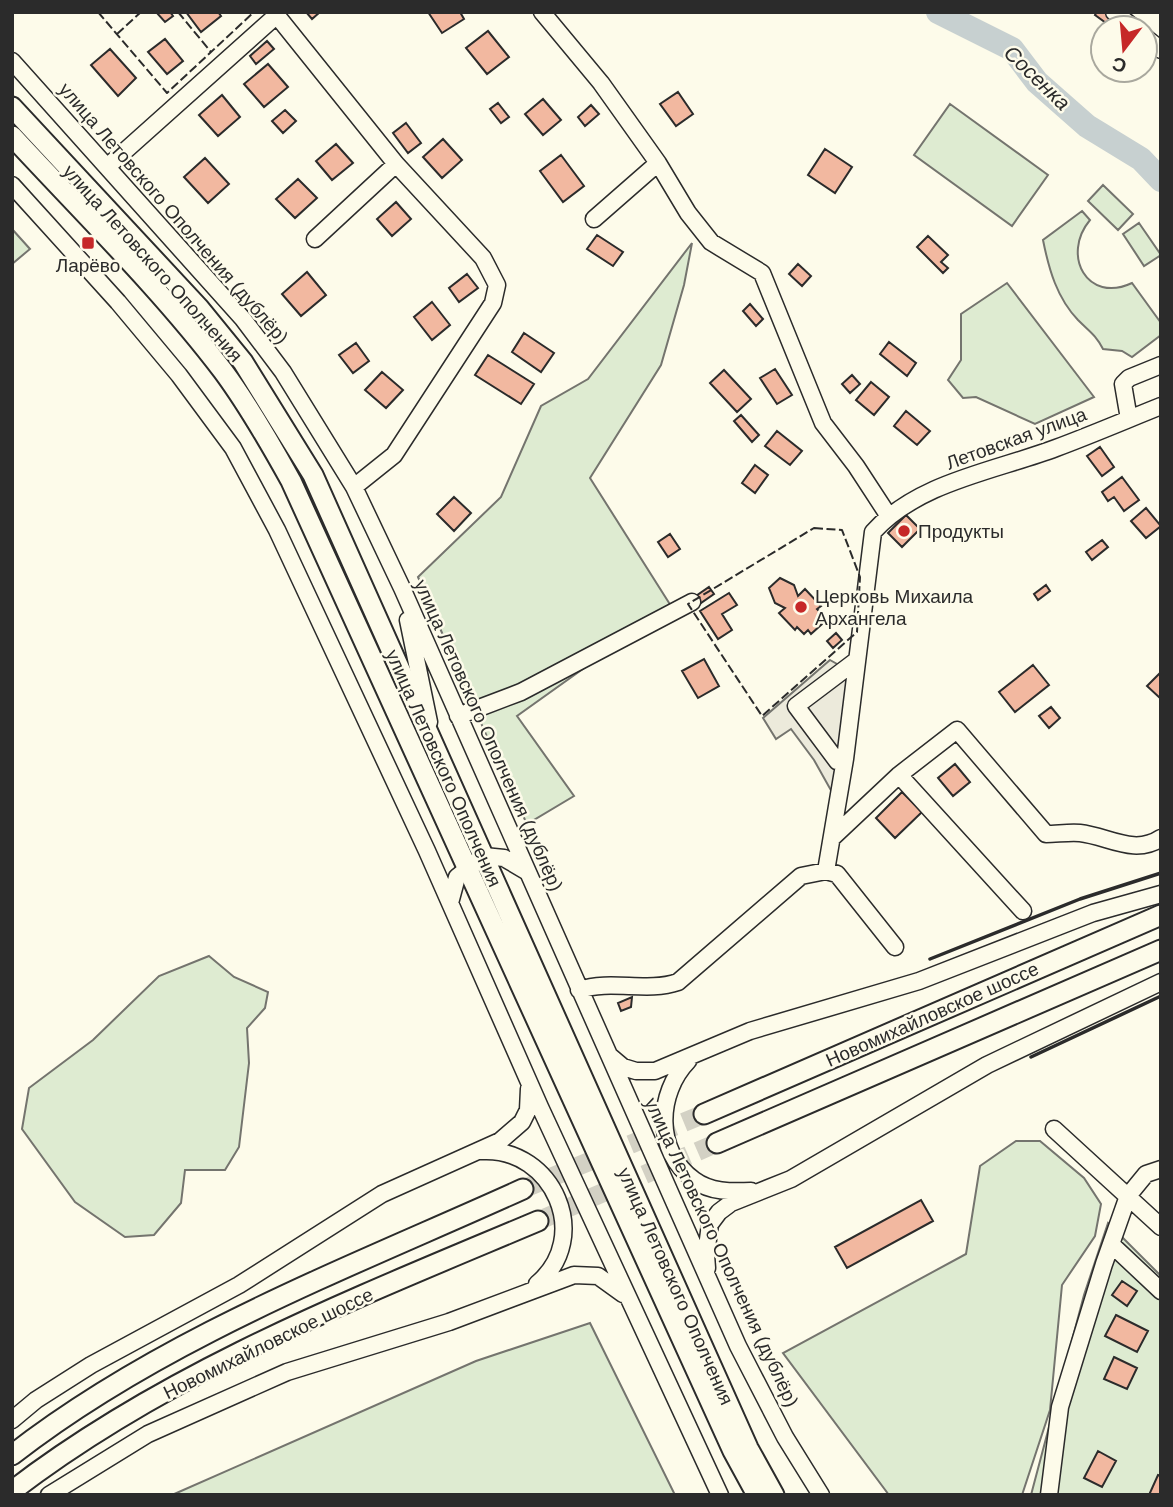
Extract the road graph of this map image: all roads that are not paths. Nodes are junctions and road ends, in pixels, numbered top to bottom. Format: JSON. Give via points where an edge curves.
{"nodes":[{"id":1,"x":542,"y":12,"type":"edge"},
{"id":2,"x":275,"y":14,"type":"edge"},
{"id":3,"x":12,"y":61,"type":"edge"},
{"id":4,"x":12,"y":107,"type":"edge"},
{"id":5,"x":12,"y":136,"type":"edge"},
{"id":6,"x":658,"y":163,"type":"junction"},
{"id":7,"x":396,"y":164,"type":"junction"},
{"id":8,"x":107,"y":167,"type":"junction"},
{"id":9,"x":12,"y":185,"type":"edge"},
{"id":10,"x":18,"y":204,"type":"edge"},
{"id":11,"x":594,"y":219,"type":"dead end"},
{"id":12,"x":315,"y":239,"type":"dead end"},
{"id":13,"x":1161,"y":365,"type":"edge"},
{"id":14,"x":1161,"y":406,"type":"edge"},
{"id":15,"x":1129,"y":419,"type":"junction"},
{"id":16,"x":354,"y":487,"type":"junction"},
{"id":17,"x":888,"y":515,"type":"junction"},
{"id":18,"x":402,"y":588,"type":"junction"},
{"id":19,"x":692,"y":602,"type":"dead end"},
{"id":20,"x":857,"y":660,"type":"junction"},
{"id":21,"x":457,"y":716,"type":"junction"},
{"id":22,"x":434,"y":748,"type":"junction"},
{"id":23,"x":845,"y":759,"type":"junction"},
{"id":24,"x":899,"y":775,"type":"junction"},
{"id":25,"x":831,"y":838,"type":"junction"},
{"id":26,"x":1161,"y":838,"type":"edge"},
{"id":27,"x":476,"y":861,"type":"junction"},
{"id":28,"x":526,"y":871,"type":"junction"},
{"id":29,"x":826,"y":871,"type":"junction"},
{"id":30,"x":1161,"y":894,"type":"edge"},
{"id":31,"x":450,"y":903,"type":"junction"},
{"id":32,"x":1023,"y":911,"type":"dead end"},
{"id":33,"x":1161,"y":915,"type":"edge"},
{"id":34,"x":895,"y":947,"type":"dead end"},
{"id":35,"x":1161,"y":950,"type":"edge"},
{"id":36,"x":1161,"y":982,"type":"edge"},
{"id":37,"x":579,"y":990,"type":"junction"},
{"id":38,"x":608,"y":1054,"type":"junction"},
{"id":39,"x":692,"y":1057,"type":"junction"},
{"id":40,"x":528,"y":1079,"type":"junction"},
{"id":41,"x":704,"y":1114,"type":"tunnel mouth"},
{"id":42,"x":1054,"y":1129,"type":"dead end"},
{"id":43,"x":718,"y":1143,"type":"tunnel mouth"},
{"id":44,"x":477,"y":1151,"type":"junction"},
{"id":45,"x":1161,"y":1169,"type":"edge"},
{"id":46,"x":523,"y":1189,"type":"tunnel mouth"},
{"id":47,"x":759,"y":1191,"type":"junction"},
{"id":48,"x":1128,"y":1196,"type":"junction"},
{"id":49,"x":538,"y":1221,"type":"tunnel mouth"},
{"id":50,"x":1161,"y":1227,"type":"edge"},
{"id":51,"x":1111,"y":1244,"type":"junction"},
{"id":52,"x":709,"y":1281,"type":"junction"},
{"id":53,"x":1161,"y":1291,"type":"edge"},
{"id":54,"x":527,"y":1292,"type":"junction"},
{"id":55,"x":632,"y":1306,"type":"junction"},
{"id":56,"x":12,"y":1420,"type":"edge"},
{"id":57,"x":12,"y":1455,"type":"edge"},
{"id":58,"x":12,"y":1491,"type":"edge"},
{"id":59,"x":1051,"y":1494,"type":"edge"},
{"id":60,"x":49,"y":1495,"type":"edge"},
{"id":61,"x":720,"y":1495,"type":"edge"},
{"id":62,"x":757,"y":1495,"type":"edge"},
{"id":63,"x":774,"y":1495,"type":"edge"},
{"id":64,"x":821,"y":1495,"type":"edge"}],
"edges":[{"from":1,"to":6,"type":"street","via":[[601,83]]},
{"from":2,"to":7,"type":"street"},
{"from":2,"to":8,"type":"street"},
{"from":3,"to":8,"type":"street","name":"улица Летовского Ополчения (дублёр)"},
{"from":4,"to":22,"type":"main road","name":"улица Летовского Ополчения","via":[[199,308],[243,362],[313,475]]},
{"from":5,"to":27,"type":"main road","name":"улица Летовского Ополчения","via":[[183,322],[263,430]]},
{"from":6,"to":11,"type":"street"},
{"from":6,"to":17,"type":"street","via":[[711,242],[762,273],[823,423]]},
{"from":7,"to":12,"type":"street"},
{"from":7,"to":16,"type":"street","via":[[483,258],[497,285],[493,303],[394,455]]},
{"from":8,"to":16,"type":"street","name":"улица Летовского Ополчения (дублёр)","via":[[267,351]]},
{"from":9,"to":10,"type":"street"},
{"from":10,"to":31,"type":"street","via":[[179,374],[233,448],[277,530]]},
{"from":13,"to":15,"type":"street","via":[[1123,384]]},
{"from":14,"to":15,"type":"street","name":"Летовская улица"},
{"from":15,"to":17,"type":"street","name":"Летовская улица","via":[[936,488]]},
{"from":16,"to":18,"type":"street","name":"улица Летовского Ополчения (дублёр)"},
{"from":17,"to":20,"type":"street","via":[[870,541]]},
{"from":18,"to":21,"type":"street","name":"улица Летовского Ополчения (дублёр)"},
{"from":18,"to":22,"type":"street"},
{"from":19,"to":21,"type":"street","via":[[521,692]]},
{"from":20,"to":23,"type":"street"},
{"from":20,"to":23,"type":"street","via":[[796,706],[837,761]]},
{"from":21,"to":28,"type":"street","name":"улица Летовского Ополчения (дублёр)"},
{"from":22,"to":27,"type":"main road","name":"улица Летовского Ополчения"},
{"from":23,"to":25,"type":"street"},
{"from":24,"to":25,"type":"street"},
{"from":24,"to":26,"type":"street","via":[[957,730],[1046,834],[1080,833],[1127,846],[1152,844]]},
{"from":24,"to":32,"type":"street"},
{"from":25,"to":29,"type":"street"},
{"from":27,"to":28,"type":"street","via":[[504,858]]},
{"from":27,"to":31,"type":"street","via":[[457,877]]},
{"from":27,"to":62,"type":"main road","name":"улица Летовского Ополчения","via":[[727,1439]]},
{"from":27,"to":63,"type":"main road","name":"улица Летовского Ополчения"},
{"from":28,"to":37,"type":"street","name":"улица Летовского Ополчения (дублёр)"},
{"from":29,"to":34,"type":"street","via":[[836,874]]},
{"from":29,"to":37,"type":"street","via":[[801,876],[678,982],[660,988],[598,984]]},
{"from":30,"to":39,"type":"street","via":[[1093,913],[919,981],[750,1031]]},
{"from":31,"to":40,"type":"street"},
{"from":33,"to":41,"type":"main road","name":"Новомихайловское шоссе"},
{"from":35,"to":43,"type":"main road","name":"Новомихайловское шоссе"},
{"from":36,"to":47,"type":"street","via":[[987,1065],[834,1156]]},
{"from":37,"to":38,"type":"street","name":"улица Летовского Ополчения (дублёр)"},
{"from":38,"to":39,"type":"street","via":[[622,1067],[646,1072]]},
{"from":38,"to":52,"type":"street","name":"улица Летовского Ополчения (дублёр)"},
{"from":39,"to":47,"type":"street","via":[[675,1075],[663,1113],[671,1150],[687,1174],[710,1188]]},
{"from":40,"to":44,"type":"street","via":[[528,1110],[522,1122],[513,1133]]},
{"from":40,"to":55,"type":"street"},
{"from":42,"to":48,"type":"street"},
{"from":44,"to":54,"type":"street","via":[[497,1150],[531,1162],[555,1195],[565,1238],[548,1274]]},
{"from":44,"to":56,"type":"street","via":[[382,1194],[239,1285],[91,1365]]},
{"from":45,"to":48,"type":"street","via":[[1146,1174]]},
{"from":46,"to":57,"type":"main road","name":"Новомихайловское шоссе","via":[[226,1324],[139,1370]]},
{"from":47,"to":52,"type":"street","via":[[731,1203],[710,1224]]},
{"from":48,"to":50,"type":"street"},
{"from":48,"to":51,"type":"street"},
{"from":49,"to":58,"type":"main road","name":"Новомихайловское шоссе","via":[[224,1361],[96,1432]]},
{"from":51,"to":53,"type":"street"},
{"from":51,"to":59,"type":"street","via":[[1060,1407]]},
{"from":52,"to":64,"type":"street","name":"улица Летовского Ополчения (дублёр)","via":[[785,1437]]},
{"from":54,"to":55,"type":"street","via":[[586,1274],[611,1283]]},
{"from":54,"to":60,"type":"street","via":[[287,1372],[222,1399],[148,1434]]},
{"from":55,"to":61,"type":"street"}]}
